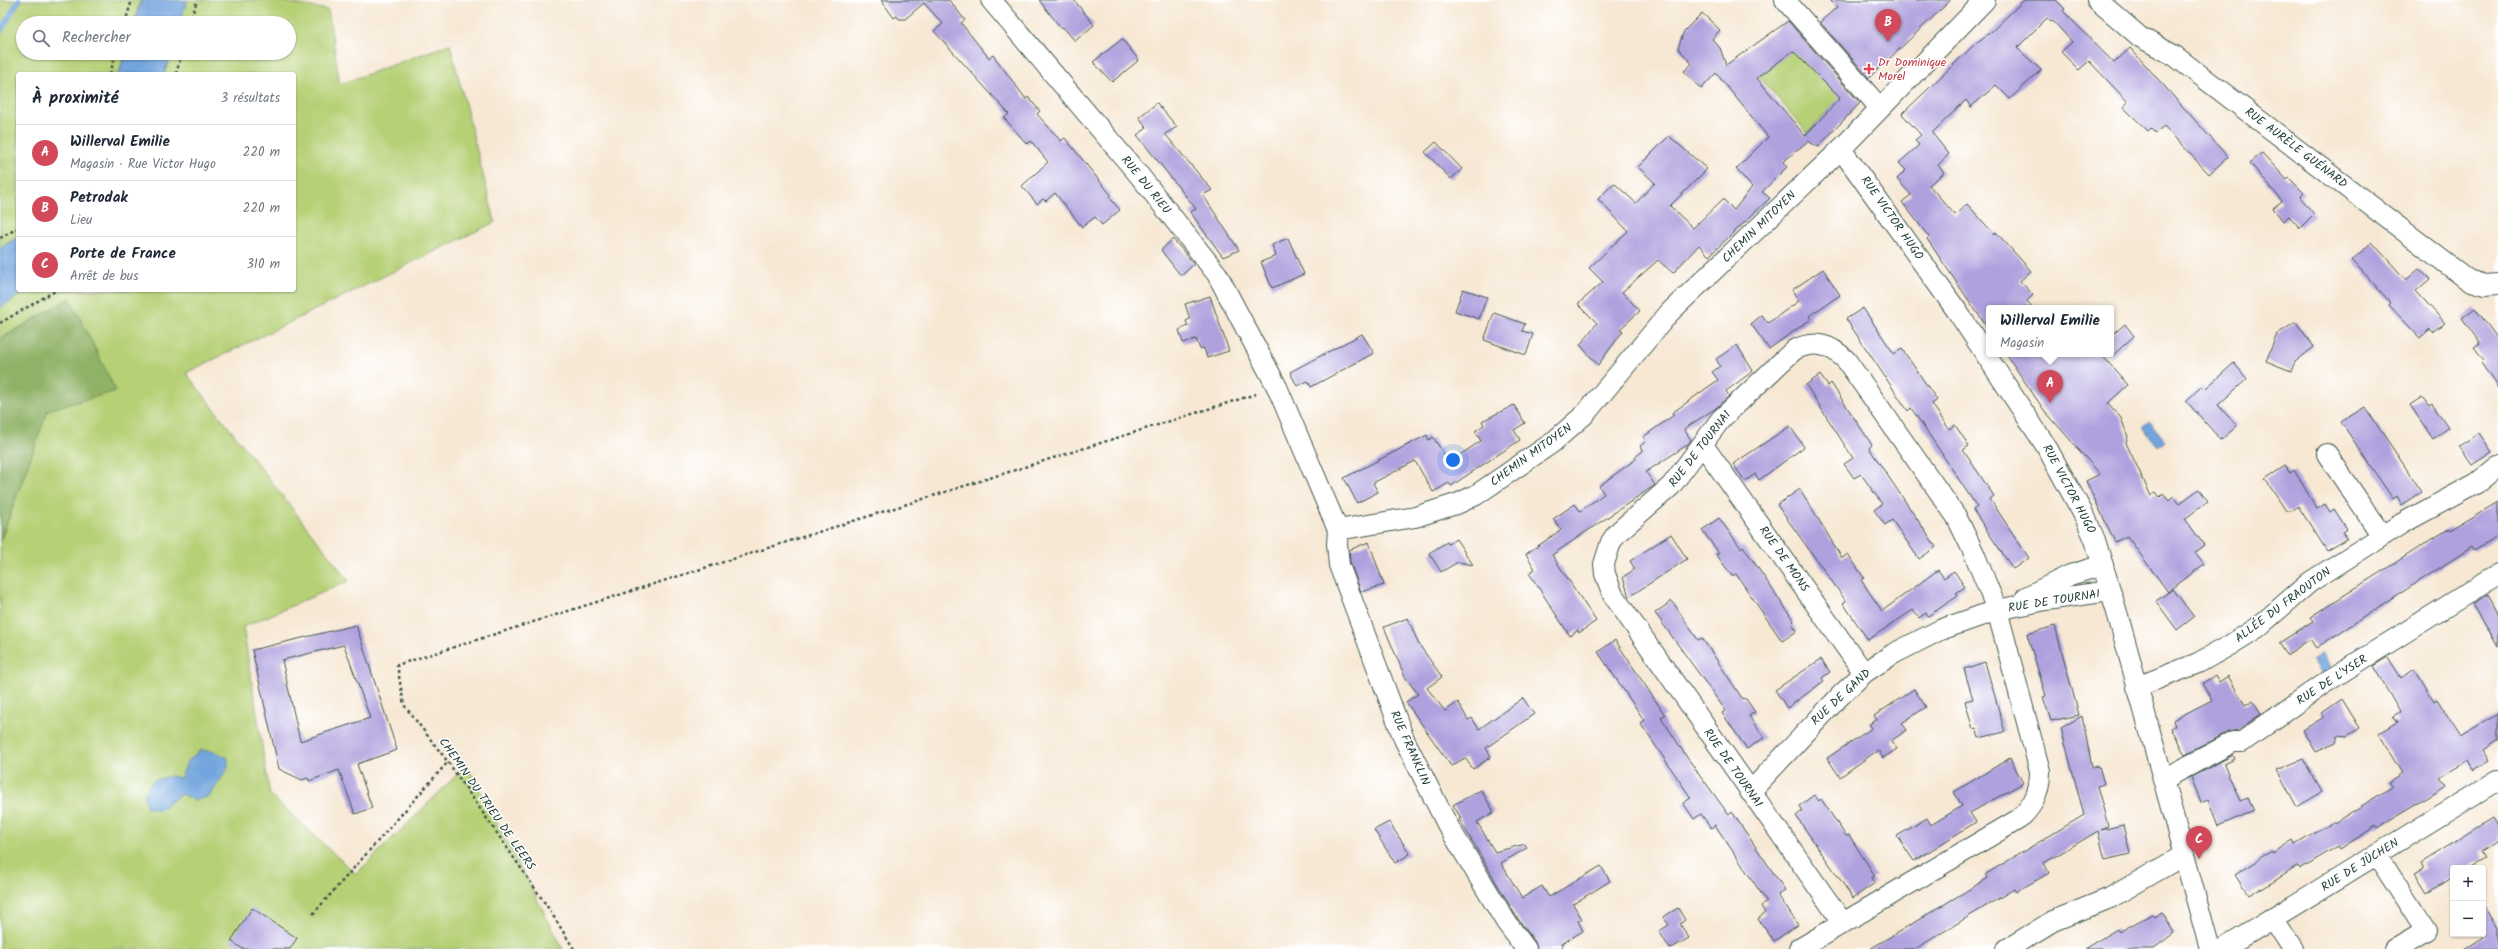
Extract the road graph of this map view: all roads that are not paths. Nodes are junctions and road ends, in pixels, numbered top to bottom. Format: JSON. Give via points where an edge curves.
{"nodes":[{"id":1,"x":991,"y":0,"type":"edge"},
{"id":2,"x":1785,"y":0,"type":"edge"},
{"id":3,"x":1985,"y":0,"type":"edge"},
{"id":4,"x":2097,"y":0,"type":"edge"},
{"id":5,"x":1880,"y":108,"type":"junction"},
{"id":6,"x":1841,"y":148,"type":"junction"},
{"id":7,"x":2498,"y":284,"type":"edge"},
{"id":8,"x":1986,"y":355,"type":"edge"},
{"id":9,"x":1987,"y":357,"type":"edge"},
{"id":10,"x":1703,"y":445,"type":"junction"},
{"id":11,"x":2327,"y":454,"type":"dead end"},
{"id":12,"x":2498,"y":466,"type":"edge"},
{"id":13,"x":1338,"y":530,"type":"junction"},
{"id":14,"x":2382,"y":536,"type":"junction"},
{"id":15,"x":2103,"y":565,"type":"junction"},
{"id":16,"x":2498,"y":574,"type":"edge"},
{"id":17,"x":2110,"y":591,"type":"junction"},
{"id":18,"x":1997,"y":610,"type":"junction"},
{"id":19,"x":1864,"y":673,"type":"junction"},
{"id":20,"x":2138,"y":687,"type":"junction"},
{"id":21,"x":2164,"y":779,"type":"junction"},
{"id":22,"x":2498,"y":780,"type":"edge"},
{"id":23,"x":1750,"y":792,"type":"junction"},
{"id":24,"x":2184,"y":855,"type":"junction"},
{"id":25,"x":2377,"y":855,"type":"junction"},
{"id":26,"x":2273,"y":918,"type":"junction"},
{"id":27,"x":1843,"y":923,"type":"junction"},
{"id":28,"x":1526,"y":949,"type":"edge"},
{"id":29,"x":1799,"y":949,"type":"edge"},
{"id":30,"x":2007,"y":949,"type":"edge"},
{"id":31,"x":2210,"y":949,"type":"edge"},
{"id":32,"x":2223,"y":949,"type":"edge"},
{"id":33,"x":2293,"y":949,"type":"edge"},
{"id":34,"x":2396,"y":949,"type":"edge"}],
"edges":[{"from":1,"to":13,"type":"street","name":"RUE DU RIEU","via":[[1139,175],[1217,274],[1277,387]]},
{"from":2,"to":5,"type":"street"},
{"from":3,"to":5,"type":"street","name":"CHEMIN MITOYEN"},
{"from":4,"to":7,"type":"street","name":"RUE AURÈLE GUÉNARD","via":[[2140,37],[2175,56],[2468,280],[2485,285]]},
{"from":5,"to":6,"type":"street","name":"CHEMIN MITOYEN"},
{"from":6,"to":8,"type":"street","name":"RUE VICTOR HUGO"},
{"from":6,"to":13,"type":"street","name":"CHEMIN MITOYEN","via":[[1670,312],[1585,414],[1552,443],[1476,495],[1459,503],[1415,517]]},
{"from":9,"to":15,"type":"street","name":"RUE VICTOR HUGO","via":[[2046,446],[2086,519]]},
{"from":10,"to":18,"type":"street","name":"RUE DE TOURNAI","via":[[1721,419],[1794,350],[1816,344],[1836,350],[1846,360],[1956,516],[1974,552]]},
{"from":10,"to":19,"type":"street","name":"RUE DE MONS"},
{"from":10,"to":23,"type":"street","name":"RUE DE TOURNAI","via":[[1671,486],[1617,533],[1607,552],[1605,574],[1613,595]]},
{"from":11,"to":14,"type":"street"},
{"from":12,"to":14,"type":"street","name":"ALLÉE DU FRAOUTON","via":[[2477,483]]},
{"from":13,"to":28,"type":"street","name":"RUE FRANKLIN","via":[[1339,565],[1404,739],[1447,824],[1506,922]]},
{"from":14,"to":20,"type":"street","name":"ALLÉE DU FRAOUTON","via":[[2310,582],[2257,628],[2230,645],[2198,663]]},
{"from":15,"to":17,"type":"street","name":"RUE VICTOR HUGO"},
{"from":15,"to":18,"type":"street","name":"RUE DE TOURNAI","via":[[2070,575]]},
{"from":16,"to":21,"type":"street","name":"RUE DE L'YSER","via":[[2322,684],[2242,742],[2233,742]]},
{"from":17,"to":18,"type":"street","name":"RUE DE TOURNAI"},
{"from":17,"to":20,"type":"street","name":"RUE VICTOR HUGO"},
{"from":18,"to":19,"type":"street","name":"RUE DE GAND","via":[[1940,630],[1893,654]]},
{"from":18,"to":27,"type":"street","name":"RUE DE TOURNAI","via":[[2040,771],[2036,798],[2029,810],[2019,819]]},
{"from":19,"to":23,"type":"street","name":"RUE DE GAND","via":[[1794,742]]},
{"from":20,"to":21,"type":"street","name":"RUE VICTOR HUGO"},
{"from":21,"to":24,"type":"street","name":"RUE VICTOR HUGO"},
{"from":22,"to":25,"type":"street","name":"RUE DE JÜCHEN"},
{"from":23,"to":27,"type":"street","name":"RUE DE TOURNAI"},
{"from":24,"to":30,"type":"street","via":[[2110,898],[2053,922]]},
{"from":24,"to":31,"type":"street","name":"RUE VICTOR HUGO"},
{"from":25,"to":26,"type":"street","name":"RUE DE JÜCHEN"},
{"from":25,"to":34,"type":"street","via":[[2426,931]]},
{"from":26,"to":32,"type":"street","name":"RUE DE JÜCHEN"},
{"from":26,"to":33,"type":"street"},
{"from":27,"to":29,"type":"street","name":"RUE DE TOURNAI"}]}
